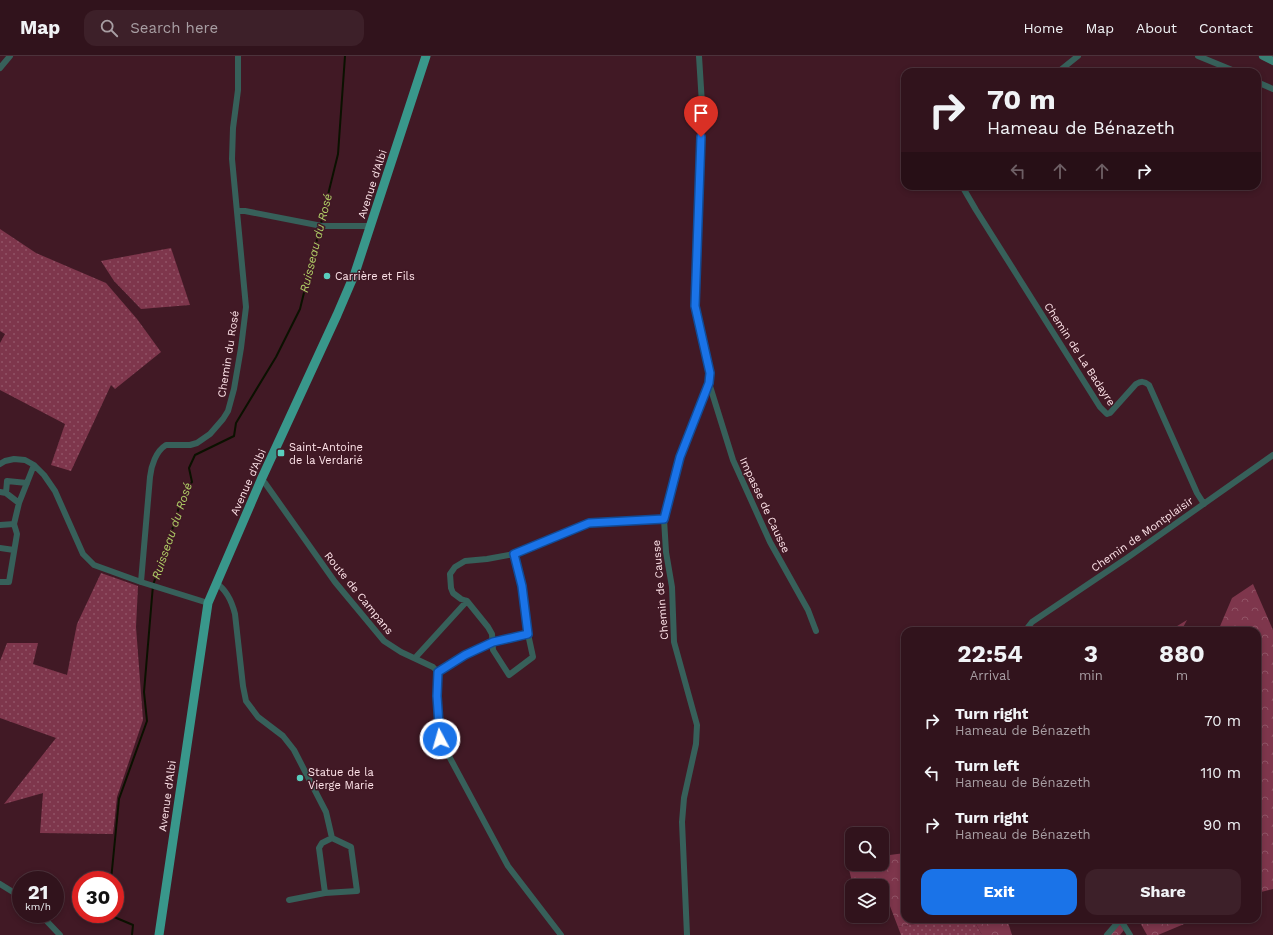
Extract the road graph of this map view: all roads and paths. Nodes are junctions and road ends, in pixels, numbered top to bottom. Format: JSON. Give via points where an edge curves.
{"nodes":[{"id":1,"x":10,"y":56,"type":"edge"},
{"id":2,"x":238,"y":56,"type":"edge"},
{"id":3,"x":426,"y":56,"type":"edge"},
{"id":4,"x":699,"y":56,"type":"edge"},
{"id":5,"x":1078,"y":56,"type":"edge"},
{"id":6,"x":1198,"y":56,"type":"edge"},
{"id":7,"x":1263,"y":56,"type":"edge"},
{"id":8,"x":1273,"y":61,"type":"edge"},
{"id":9,"x":0,"y":68,"type":"edge"},
{"id":10,"x":1063,"y":68,"type":"edge"},
{"id":11,"x":1227,"y":68,"type":"edge"},
{"id":12,"x":1261,"y":84,"type":"edge"},
{"id":13,"x":1273,"y":90,"type":"edge"},
{"id":14,"x":964,"y":190,"type":"edge"},
{"id":15,"x":236,"y":211,"type":"junction"},
{"id":16,"x":371,"y":226,"type":"junction"},
{"id":17,"x":709,"y":383,"type":"junction"},
{"id":18,"x":1273,"y":455,"type":"edge"},
{"id":19,"x":0,"y":464,"type":"edge"},
{"id":20,"x":34,"y":465,"type":"junction"},
{"id":21,"x":261,"y":480,"type":"junction"},
{"id":22,"x":27,"y":483,"type":"junction"},
{"id":23,"x":3,"y":493,"type":"edge"},
{"id":24,"x":19,"y":502,"type":"junction"},
{"id":25,"x":1204,"y":504,"type":"junction"},
{"id":26,"x":664,"y":519,"type":"junction"},
{"id":27,"x":0,"y":524,"type":"edge"},
{"id":28,"x":14,"y":524,"type":"junction"},
{"id":29,"x":0,"y":548,"type":"edge"},
{"id":30,"x":14,"y":550,"type":"junction"},
{"id":31,"x":514,"y":554,"type":"junction"},
{"id":32,"x":0,"y":582,"type":"edge"},
{"id":33,"x":141,"y":582,"type":"junction"},
{"id":34,"x":216,"y":583,"type":"junction"},
{"id":35,"x":467,"y":601,"type":"junction"},
{"id":36,"x":208,"y":603,"type":"junction"},
{"id":37,"x":1028,"y":627,"type":"edge"},
{"id":38,"x":816,"y":630,"type":"dead end"},
{"id":39,"x":528,"y":634,"type":"junction"},
{"id":40,"x":493,"y":642,"type":"junction"},
{"id":41,"x":415,"y":658,"type":"junction"},
{"id":42,"x":438,"y":672,"type":"junction"},
{"id":43,"x":332,"y":838,"type":"junction"},
{"id":44,"x":0,"y":884,"type":"edge"},
{"id":45,"x":12,"y":891,"type":"edge"},
{"id":46,"x":325,"y":893,"type":"junction"},
{"id":47,"x":289,"y":900,"type":"dead end"},
{"id":48,"x":49,"y":923,"type":"edge"},
{"id":49,"x":1117,"y":923,"type":"edge"},
{"id":50,"x":1122,"y":923,"type":"edge"},
{"id":51,"x":60,"y":935,"type":"edge"},
{"id":52,"x":159,"y":935,"type":"edge"},
{"id":53,"x":561,"y":935,"type":"edge"},
{"id":54,"x":687,"y":935,"type":"edge"},
{"id":55,"x":1107,"y":935,"type":"edge"},
{"id":56,"x":1130,"y":935,"type":"edge"}],
"edges":[{"from":1,"to":9,"type":"street"},
{"from":2,"to":15,"type":"street","name":"Chemin du Rosé","via":[[232,159]]},
{"from":3,"to":16,"type":"main road","name":"Avenue d'Albi"},
{"from":4,"to":17,"type":"street","name":"Chemin de Causse","via":[[702,104],[695,306],[710,373]]},
{"from":5,"to":10,"type":"street"},
{"from":6,"to":11,"type":"street"},
{"from":7,"to":8,"type":"main road"},
{"from":12,"to":13,"type":"street"},
{"from":14,"to":25,"type":"street","name":"Chemin de La Badayre","via":[[1100,407],[1107,414],[1110,413],[1136,384],[1144,382],[1149,385]]},
{"from":15,"to":16,"type":"street","via":[[321,226]]},
{"from":15,"to":33,"type":"street","name":"Chemin du Rosé","via":[[246,307],[234,389],[228,411],[210,434],[190,445],[163,446],[154,461],[150,477]]},
{"from":16,"to":21,"type":"main road","name":"Avenue d'Albi","via":[[337,315]]},
{"from":17,"to":26,"type":"street","name":"Chemin de Causse","via":[[680,457]]},
{"from":17,"to":38,"type":"street","name":"Impasse de Causse","via":[[733,460],[770,542],[808,610]]},
{"from":18,"to":25,"type":"street","name":"Chemin de Montplaisir"},
{"from":19,"to":20,"type":"street","via":[[14,459],[25,460]]},
{"from":20,"to":22,"type":"street"},
{"from":20,"to":33,"type":"street","via":[[53,487],[88,560],[98,568]]},
{"from":21,"to":34,"type":"main road","name":"Avenue d'Albi"},
{"from":21,"to":41,"type":"street","name":"Route de Campans","via":[[334,582],[384,641]]},
{"from":22,"to":23,"type":"street","via":[[7,481]]},
{"from":22,"to":24,"type":"street"},
{"from":23,"to":24,"type":"street"},
{"from":24,"to":28,"type":"street"},
{"from":25,"to":37,"type":"street","name":"Chemin de Montplaisir"},
{"from":26,"to":31,"type":"street","via":[[589,523]]},
{"from":26,"to":54,"type":"street","name":"Chemin de Causse","via":[[673,594],[674,642],[696,725],[696,744],[684,798],[682,822]]},
{"from":27,"to":28,"type":"street"},
{"from":28,"to":30,"type":"street","via":[[17,534]]},
{"from":29,"to":30,"type":"street"},
{"from":30,"to":32,"type":"street","via":[[10,582]]},
{"from":31,"to":35,"type":"street","via":[[465,561],[455,567],[450,574],[451,588],[457,597]]},
{"from":31,"to":39,"type":"street","via":[[522,586]]},
{"from":33,"to":36,"type":"street"},
{"from":34,"to":36,"type":"main road","name":"Avenue d'Albi"},
{"from":34,"to":43,"type":"street","via":[[224,589],[234,610],[246,701],[258,717],[284,736],[294,750],[326,812]]},
{"from":35,"to":40,"type":"street","via":[[492,634]]},
{"from":35,"to":41,"type":"street"},
{"from":36,"to":52,"type":"main road","name":"Avenue d'Albi"},
{"from":39,"to":40,"type":"street"},
{"from":39,"to":40,"type":"street","via":[[533,657],[509,675],[493,650]]},
{"from":40,"to":42,"type":"street"},
{"from":41,"to":42,"type":"street","name":"Route de Campans"},
{"from":42,"to":53,"type":"street","via":[[439,729],[443,745],[508,866]]},
{"from":43,"to":46,"type":"street","via":[[322,843],[319,848]]},
{"from":43,"to":46,"type":"street","via":[[350,846],[357,891]]},
{"from":44,"to":45,"type":"street"},
{"from":46,"to":47,"type":"street"},
{"from":48,"to":51,"type":"street"},
{"from":49,"to":55,"type":"street"},
{"from":50,"to":56,"type":"street"}]}
